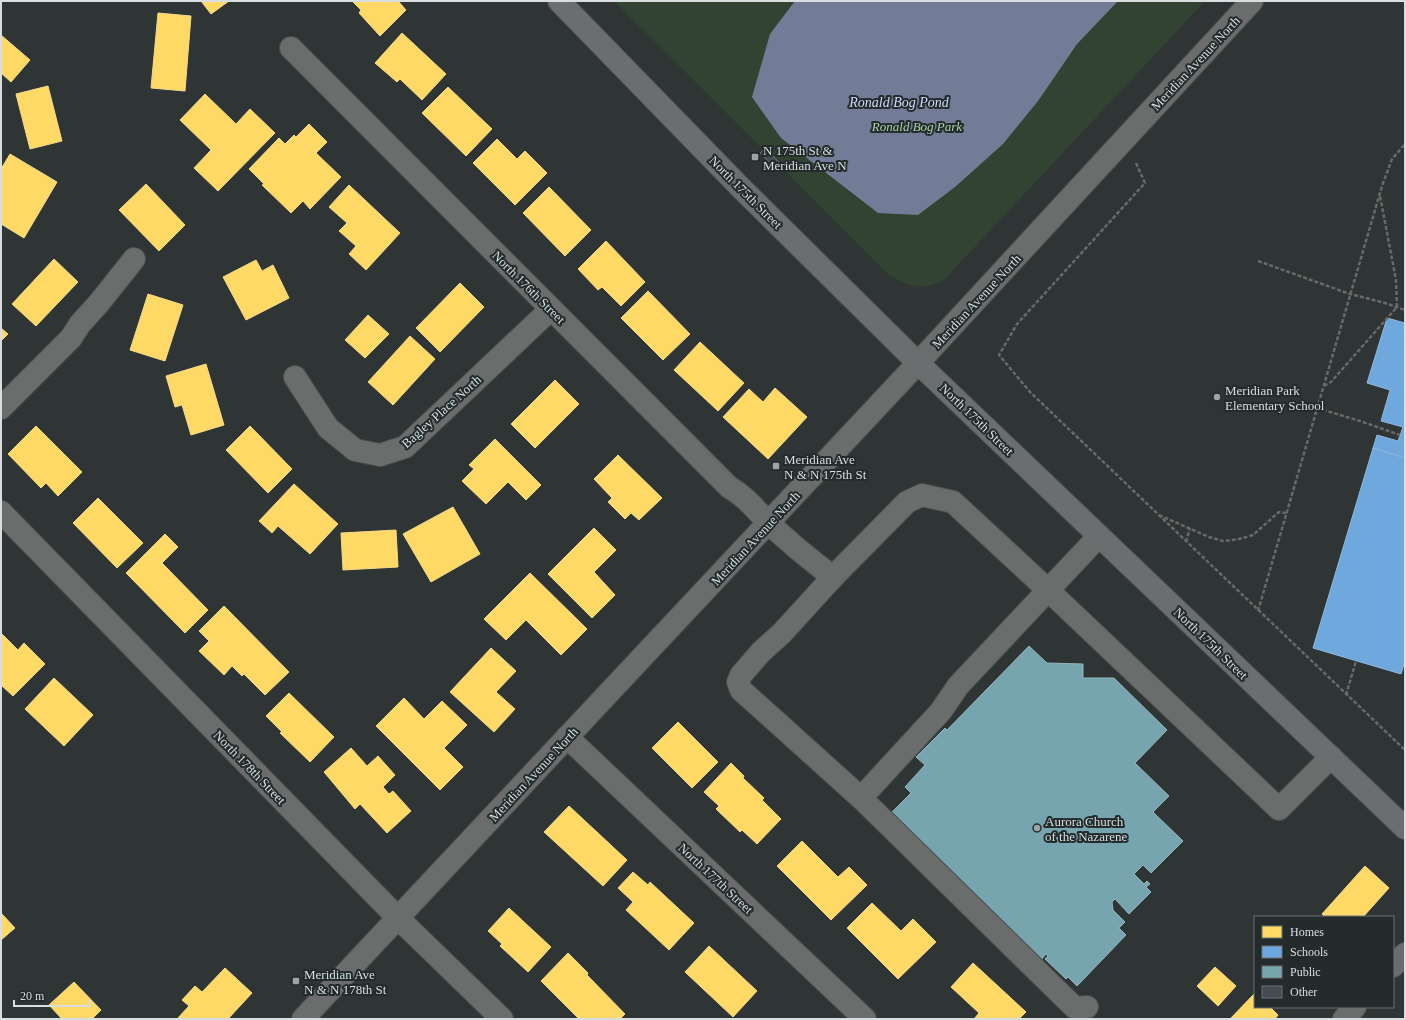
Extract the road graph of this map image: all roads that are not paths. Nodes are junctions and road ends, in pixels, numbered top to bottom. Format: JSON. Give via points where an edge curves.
{"nodes":[{"id":1,"x":559,"y":1,"type":"edge"},
{"id":2,"x":1252,"y":1,"type":"edge"},
{"id":3,"x":291,"y":48,"type":"dead end"},
{"id":4,"x":134,"y":259,"type":"dead end"},
{"id":5,"x":551,"y":309,"type":"junction"},
{"id":6,"x":918,"y":363,"type":"junction"},
{"id":7,"x":295,"y":377,"type":"dead end"},
{"id":8,"x":1,"y":408,"type":"edge"},
{"id":9,"x":1,"y":512,"type":"edge"},
{"id":10,"x":768,"y":523,"type":"junction"},
{"id":11,"x":1099,"y":536,"type":"junction"},
{"id":12,"x":832,"y":577,"type":"junction"},
{"id":13,"x":1048,"y":590,"type":"junction"},
{"id":14,"x":567,"y":737,"type":"junction"},
{"id":15,"x":1331,"y":757,"type":"junction"},
{"id":16,"x":861,"y":798,"type":"junction"},
{"id":17,"x":1405,"y":828,"type":"edge"},
{"id":18,"x":398,"y":918,"type":"junction"},
{"id":19,"x":1405,"y":954,"type":"edge"},
{"id":20,"x":1394,"y":965,"type":"edge"},
{"id":21,"x":1086,"y":1007,"type":"dead end"},
{"id":22,"x":1354,"y":1008,"type":"edge"},
{"id":23,"x":303,"y":1019,"type":"edge"},
{"id":24,"x":502,"y":1019,"type":"edge"},
{"id":25,"x":866,"y":1019,"type":"edge"},
{"id":26,"x":1344,"y":1019,"type":"edge"}],
"edges":[{"from":1,"to":6,"type":"main road","name":"North 175th Street","via":[[741,188]]},
{"from":2,"to":6,"type":"street","name":"Meridian Avenue North"},
{"from":3,"to":5,"type":"street","name":"North 176th Street"},
{"from":4,"to":8,"type":"street","via":[[71,338]]},
{"from":5,"to":7,"type":"street","name":"Bagley Place North","via":[[405,447],[380,455],[355,450],[328,428]]},
{"from":5,"to":10,"type":"street","name":"North 176th Street","via":[[729,487],[742,494]]},
{"from":6,"to":10,"type":"street","name":"Meridian Avenue North"},
{"from":6,"to":11,"type":"main road","name":"North 175th Street"},
{"from":9,"to":18,"type":"street","name":"North 178th Street"},
{"from":10,"to":12,"type":"street","name":"North 176th Street"},
{"from":10,"to":14,"type":"street","name":"Meridian Avenue North"},
{"from":11,"to":13,"type":"street"},
{"from":11,"to":15,"type":"main road","name":"North 175th Street"},
{"from":12,"to":13,"type":"street","via":[[907,502],[922,495],[953,502]]},
{"from":12,"to":16,"type":"street","via":[[782,633],[761,652],[738,682],[741,690]]},
{"from":13,"to":15,"type":"street","via":[[1279,809]]},
{"from":13,"to":16,"type":"street","via":[[958,686],[941,711]]},
{"from":14,"to":18,"type":"street","name":"Meridian Avenue North"},
{"from":14,"to":25,"type":"street","name":"North 177th Street"},
{"from":15,"to":17,"type":"main road","name":"North 175th Street"},
{"from":16,"to":21,"type":"street","via":[[1075,1008]]},
{"from":18,"to":23,"type":"street","name":"Meridian Avenue North"},
{"from":18,"to":24,"type":"street","name":"North 178th Street"},
{"from":19,"to":20,"type":"street"},
{"from":22,"to":26,"type":"street"}]}
